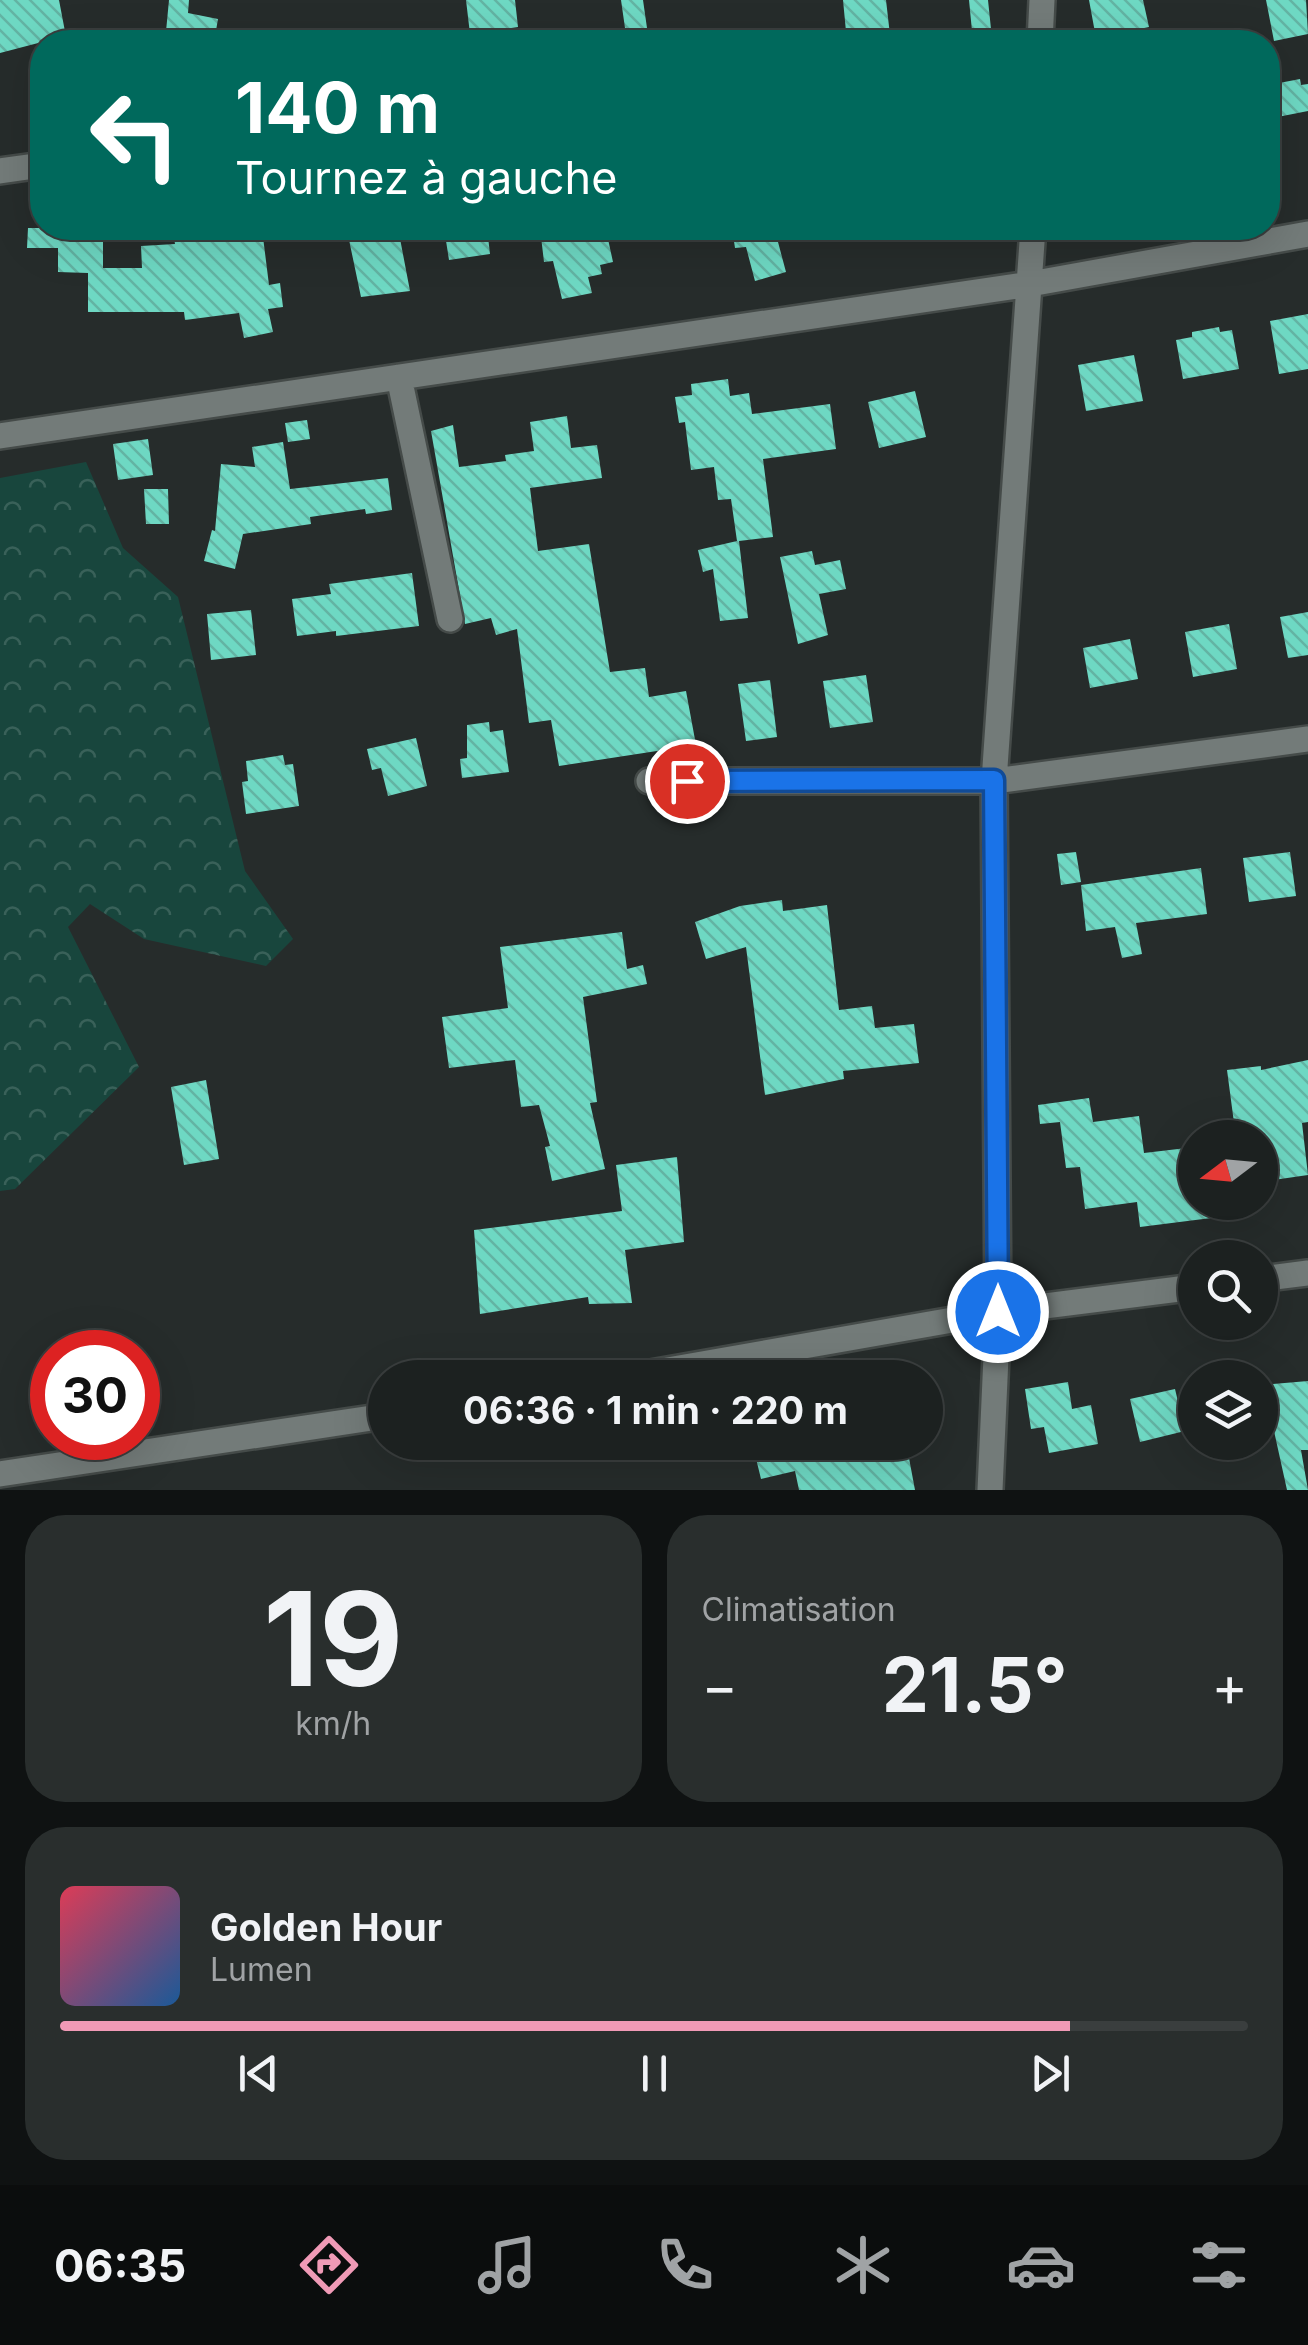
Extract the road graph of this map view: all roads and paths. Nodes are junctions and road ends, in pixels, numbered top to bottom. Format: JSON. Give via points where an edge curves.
{"nodes":[{"id":1,"x":1042,"y":0,"type":"edge"},
{"id":2,"x":1041,"y":30,"type":"edge"},
{"id":3,"x":30,"y":166,"type":"edge"},
{"id":4,"x":0,"y":171,"type":"edge"},
{"id":5,"x":1308,"y":234,"type":"edge"},
{"id":6,"x":1280,"y":239,"type":"edge"},
{"id":7,"x":1032,"y":240,"type":"edge"},
{"id":8,"x":1275,"y":240,"type":"edge"},
{"id":9,"x":1030,"y":284,"type":"junction"},
{"id":10,"x":399,"y":377,"type":"junction"},
{"id":11,"x":0,"y":436,"type":"edge"},
{"id":12,"x":450,"y":619,"type":"dead end"},
{"id":13,"x":1308,"y":739,"type":"edge"},
{"id":14,"x":994,"y":780,"type":"junction"},
{"id":15,"x":649,"y":781,"type":"dead end"},
{"id":16,"x":1308,"y":1273,"type":"edge"},
{"id":17,"x":1278,"y":1277,"type":"edge"},
{"id":18,"x":1178,"y":1289,"type":"edge"},
{"id":19,"x":998,"y":1312,"type":"junction"},
{"id":20,"x":725,"y":1360,"type":"edge"},
{"id":21,"x":368,"y":1419,"type":"edge"},
{"id":22,"x":0,"y":1474,"type":"edge"},
{"id":23,"x":990,"y":1490,"type":"edge"}],
"edges":[{"from":1,"to":2,"type":"street"},
{"from":3,"to":4,"type":"street"},
{"from":5,"to":6,"type":"street"},
{"from":7,"to":9,"type":"street"},
{"from":8,"to":9,"type":"street"},
{"from":9,"to":10,"type":"street"},
{"from":9,"to":14,"type":"street"},
{"from":10,"to":11,"type":"street"},
{"from":10,"to":12,"type":"street"},
{"from":13,"to":14,"type":"street"},
{"from":14,"to":15,"type":"street"},
{"from":14,"to":19,"type":"street"},
{"from":16,"to":17,"type":"street"},
{"from":18,"to":19,"type":"street"},
{"from":19,"to":20,"type":"street"},
{"from":19,"to":23,"type":"street"},
{"from":21,"to":22,"type":"street"}]}
